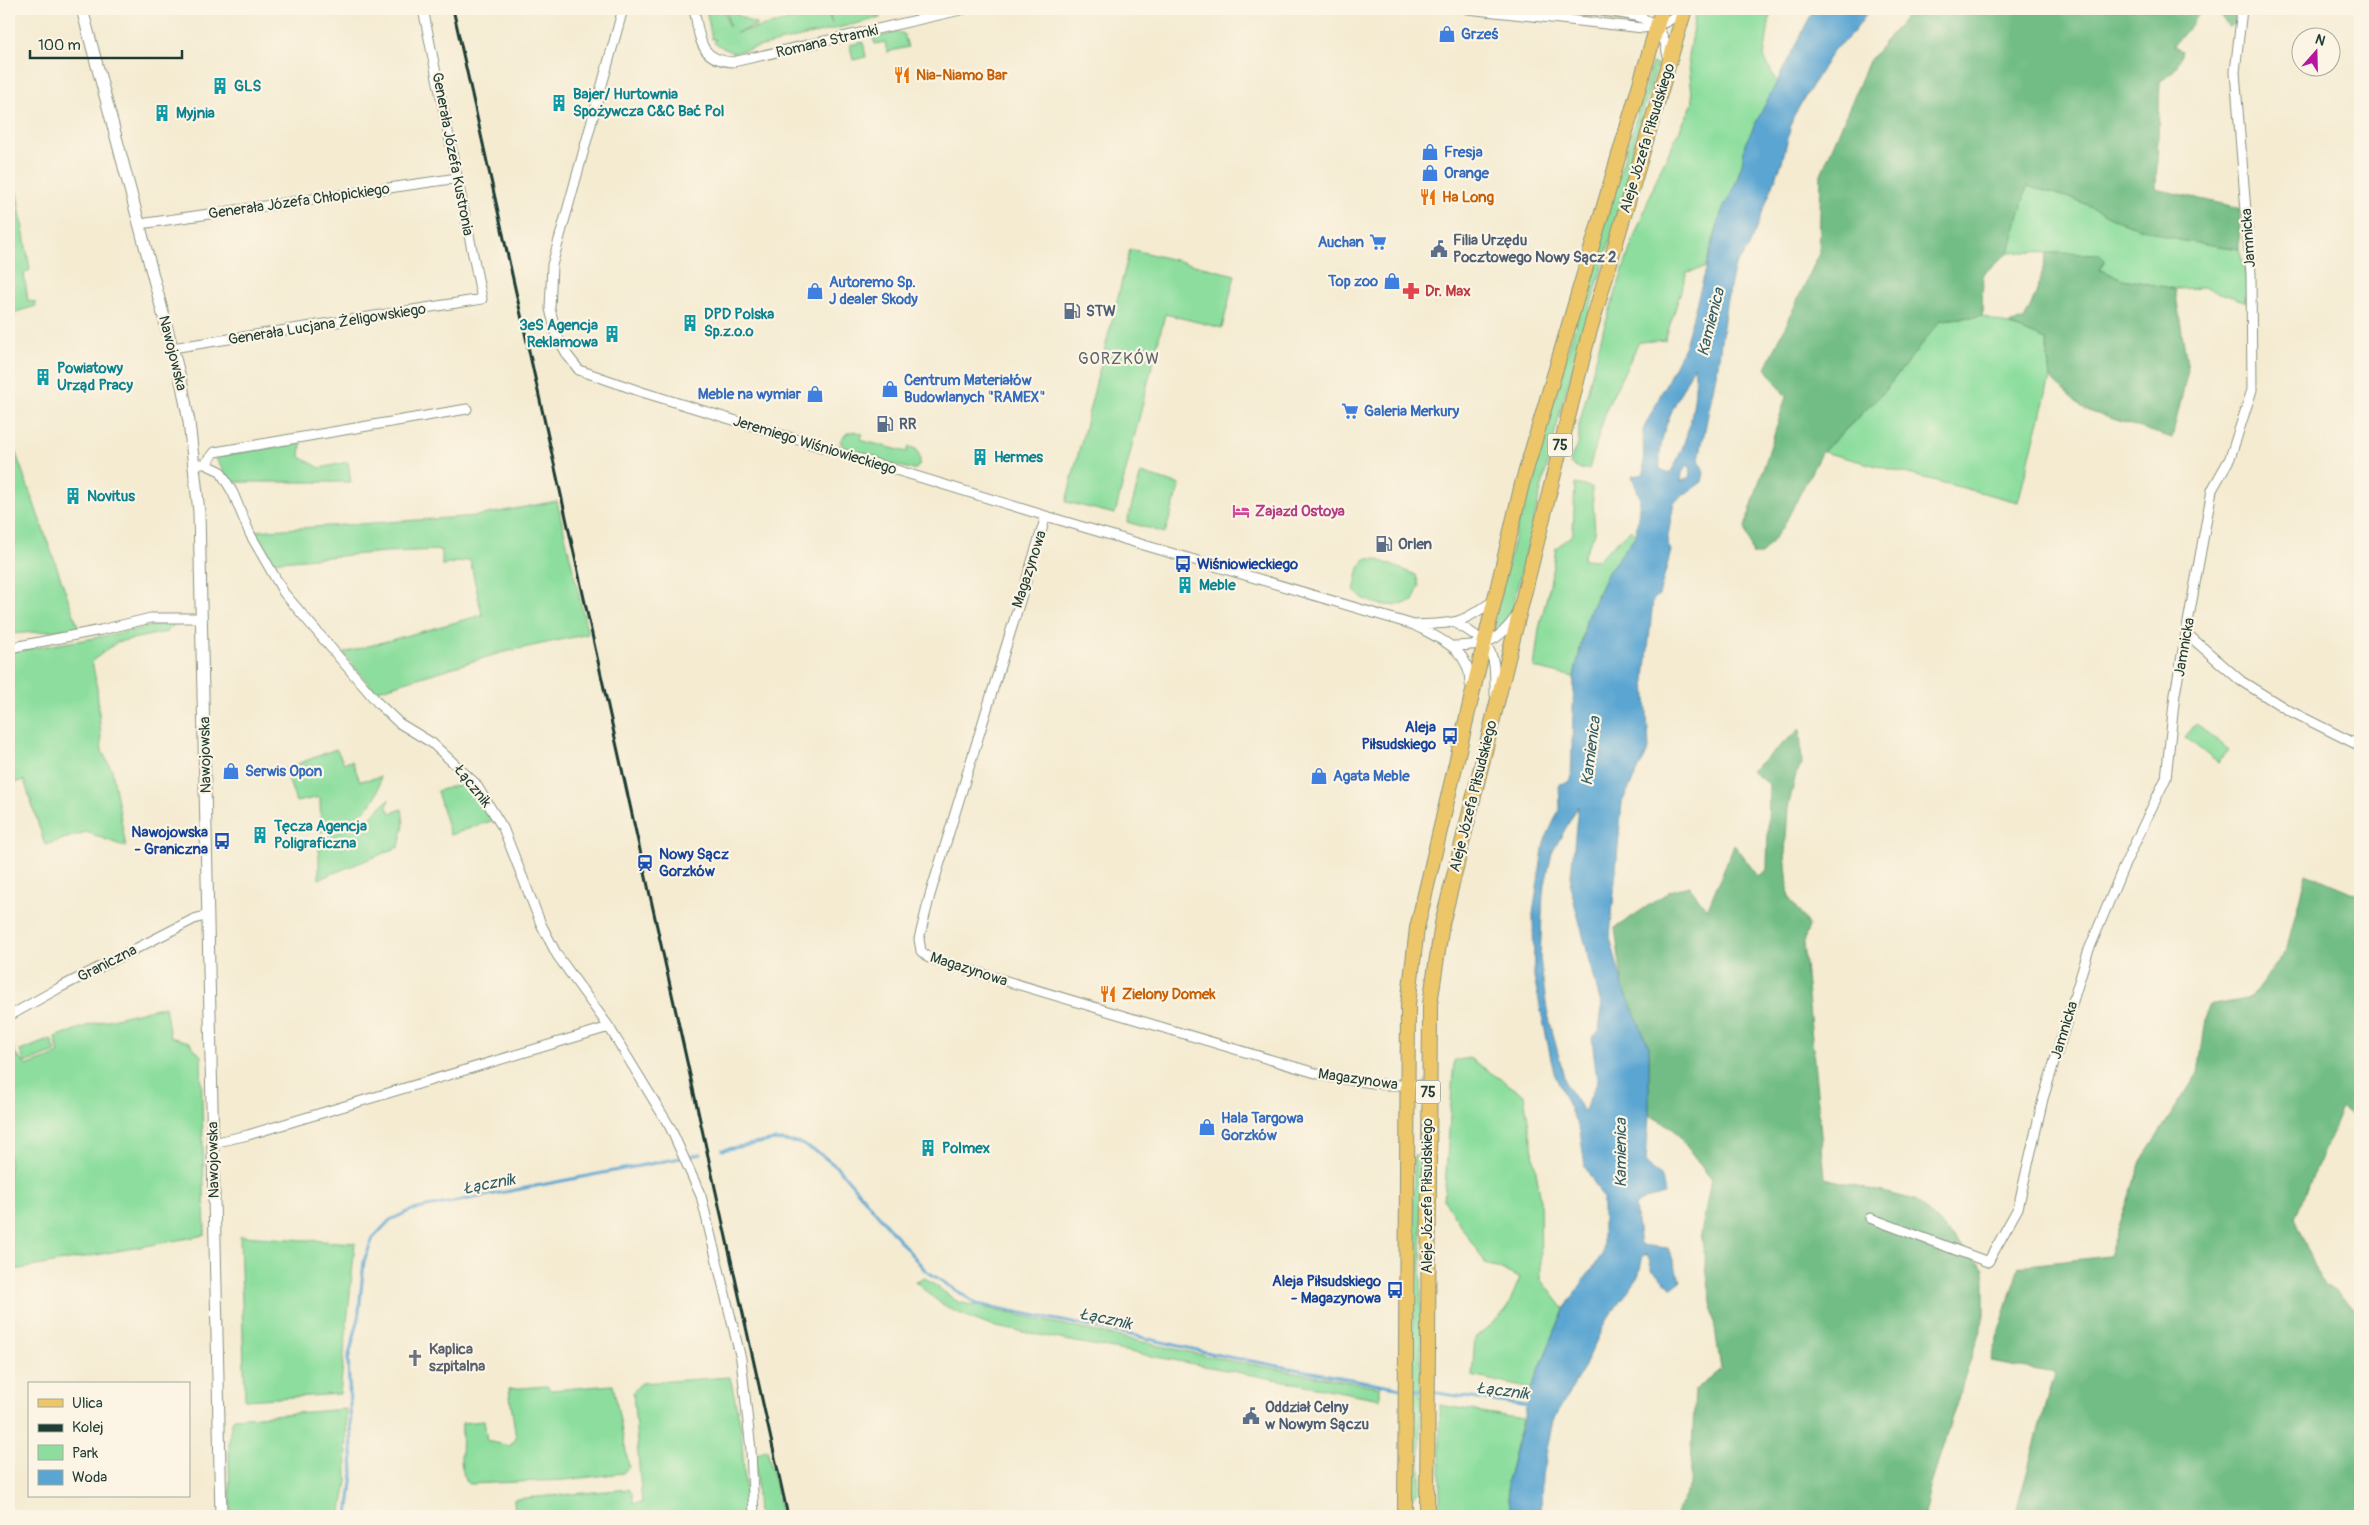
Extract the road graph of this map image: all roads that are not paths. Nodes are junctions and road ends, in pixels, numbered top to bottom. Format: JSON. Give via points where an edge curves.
{"nodes":[{"id":1,"x":82,"y":9,"type":"edge"},
{"id":2,"x":423,"y":9,"type":"edge"},
{"id":3,"x":623,"y":9,"type":"edge"},
{"id":4,"x":694,"y":9,"type":"edge"},
{"id":5,"x":965,"y":9,"type":"edge"},
{"id":6,"x":1467,"y":9,"type":"edge"},
{"id":7,"x":1498,"y":9,"type":"edge"},
{"id":8,"x":1568,"y":9,"type":"edge"},
{"id":9,"x":1643,"y":9,"type":"edge"},
{"id":10,"x":1662,"y":9,"type":"edge"},
{"id":11,"x":1684,"y":9,"type":"edge"},
{"id":12,"x":2242,"y":9,"type":"edge"},
{"id":13,"x":1628,"y":14,"type":"junction"},
{"id":14,"x":1567,"y":20,"type":"junction"},
{"id":15,"x":1650,"y":27,"type":"junction"},
{"id":16,"x":1669,"y":64,"type":"junction"},
{"id":17,"x":458,"y":178,"type":"junction"},
{"id":18,"x":140,"y":224,"type":"junction"},
{"id":19,"x":482,"y":299,"type":"joint"},
{"id":20,"x":172,"y":348,"type":"junction"},
{"id":21,"x":466,"y":409,"type":"dead end"},
{"id":22,"x":200,"y":464,"type":"junction"},
{"id":23,"x":1046,"y":516,"type":"junction"},
{"id":24,"x":1493,"y":601,"type":"junction"},
{"id":25,"x":1517,"y":616,"type":"junction"},
{"id":26,"x":201,"y":618,"type":"junction"},
{"id":27,"x":1456,"y":623,"type":"junction"},
{"id":28,"x":1414,"y":625,"type":"junction"},
{"id":29,"x":2186,"y":633,"type":"junction"},
{"id":30,"x":1484,"y":644,"type":"junction"},
{"id":31,"x":1454,"y":646,"type":"junction"},
{"id":32,"x":9,"y":648,"type":"edge"},
{"id":33,"x":1470,"y":700,"type":"junction"},
{"id":34,"x":1495,"y":706,"type":"junction"},
{"id":35,"x":2360,"y":746,"type":"edge"},
{"id":36,"x":1444,"y":814,"type":"junction"},
{"id":37,"x":1467,"y":821,"type":"junction"},
{"id":38,"x":208,"y":915,"type":"junction"},
{"id":39,"x":9,"y":1016,"type":"edge"},
{"id":40,"x":609,"y":1028,"type":"junction"},
{"id":41,"x":1407,"y":1085,"type":"junction"},
{"id":42,"x":1428,"y":1085,"type":"junction"},
{"id":43,"x":213,"y":1143,"type":"junction"},
{"id":44,"x":1406,"y":1144,"type":"junction"},
{"id":45,"x":1428,"y":1145,"type":"junction"},
{"id":46,"x":1870,"y":1218,"type":"dead end"},
{"id":47,"x":221,"y":1516,"type":"edge"},
{"id":48,"x":754,"y":1516,"type":"edge"},
{"id":49,"x":1405,"y":1516,"type":"edge"},
{"id":50,"x":1427,"y":1516,"type":"edge"}],
"edges":[{"from":1,"to":18,"type":"street","name":"Nawojowska"},
{"from":2,"to":17,"type":"street","name":"Generała Józefa Kustronia"},
{"from":3,"to":23,"type":"street","name":"Jeremiego Wiśniowieckiego","via":[[552,265],[550,309],[557,336],[579,370]]},
{"from":4,"to":5,"type":"street","name":"Romana Stramki","via":[[701,43],[706,54],[718,62],[733,62]]},
{"from":6,"to":14,"type":"street"},
{"from":7,"to":8,"type":"street"},
{"from":8,"to":13,"type":"street"},
{"from":8,"to":14,"type":"street"},
{"from":9,"to":13,"type":"street"},
{"from":10,"to":15,"type":"main road","name":"Aleje Józefa Piłsudskiego","number":"75"},
{"from":11,"to":15,"type":"street","via":[[1672,20]]},
{"from":11,"to":16,"type":"main road","name":"Aleje Józefa Piłsudskiego","number":"75"},
{"from":12,"to":29,"type":"street","name":"Jamnicka","via":[[2235,72],[2251,274],[2252,390],[2230,458],[2212,490]]},
{"from":13,"to":15,"type":"street","via":[[1643,16]]},
{"from":14,"to":15,"type":"street"},
{"from":15,"to":16,"type":"street","via":[[1667,52]]},
{"from":15,"to":24,"type":"main road","name":"Aleje Józefa Piłsudskiego","number":"75","via":[[1653,40],[1551,381]]},
{"from":16,"to":25,"type":"main road","name":"Aleje Józefa Piłsudskiego","number":"75","via":[[1588,337]]},
{"from":17,"to":18,"type":"street","name":"Generała Józefa Chłopickiego"},
{"from":17,"to":19,"type":"street","name":"Generała Józefa Kustronia"},
{"from":18,"to":20,"type":"street","name":"Nawojowska"},
{"from":19,"to":20,"type":"street","name":"Generała Lucjana Żeligowskiego"},
{"from":20,"to":22,"type":"street","name":"Nawojowska"},
{"from":21,"to":22,"type":"street","via":[[215,452]]},
{"from":22,"to":26,"type":"street","name":"Nawojowska"},
{"from":22,"to":40,"type":"street","name":"Łącznik","via":[[220,471],[250,534],[284,593],[378,703],[399,723],[432,743],[475,783],[503,828],[541,924],[557,955]]},
{"from":23,"to":28,"type":"street","name":"Jeremiego Wiśniowieckiego"},
{"from":23,"to":41,"type":"street","name":"Magazynowa","via":[[930,895],[919,939],[921,951],[929,958],[1329,1078]]},
{"from":24,"to":27,"type":"street","name":"Jeremiego Wiśniowieckiego","via":[[1466,620]]},
{"from":24,"to":30,"type":"main road","name":"Aleje Józefa Piłsudskiego","number":"75"},
{"from":25,"to":30,"type":"street","name":"Aleje Józefa Piłsudskiego","via":[[1502,636]]},
{"from":25,"to":34,"type":"main road","name":"Aleje Józefa Piłsudskiego","number":"75"},
{"from":26,"to":32,"type":"street","via":[[151,618]]},
{"from":26,"to":38,"type":"street","name":"Nawojowska"},
{"from":27,"to":28,"type":"street","name":"Jeremiego Wiśniowieckiego"},
{"from":27,"to":30,"type":"street"},
{"from":28,"to":31,"type":"street","name":"Jeremiego Wiśniowieckiego"},
{"from":29,"to":35,"type":"street","via":[[2241,681],[2288,710]]},
{"from":29,"to":46,"type":"street","name":"Jamnicka","via":[[2175,694],[2166,778],[2088,952],[2042,1099],[2018,1208],[1988,1262]]},
{"from":30,"to":31,"type":"street","name":"Aleje Józefa Piłsudskiego"},
{"from":30,"to":33,"type":"main road","name":"Aleje Józefa Piłsudskiego","number":"75"},
{"from":30,"to":34,"type":"street","via":[[1496,666]]},
{"from":31,"to":33,"type":"street","name":"Aleje Józefa Piłsudskiego","via":[[1471,675]]},
{"from":33,"to":36,"type":"main road","name":"Aleje Józefa Piłsudskiego","number":"75"},
{"from":34,"to":37,"type":"main road","name":"Aleje Józefa Piłsudskiego","number":"75"},
{"from":36,"to":37,"type":"main road"},
{"from":36,"to":41,"type":"main road","name":"Aleje Józefa Piłsudskiego","number":"75","via":[[1416,928],[1408,1005]]},
{"from":37,"to":42,"type":"main road","name":"Aleje Józefa Piłsudskiego","number":"75","via":[[1442,924],[1430,1004]]},
{"from":38,"to":39,"type":"street","name":"Graniczna","via":[[194,919]]},
{"from":38,"to":43,"type":"street","name":"Nawojowska"},
{"from":40,"to":43,"type":"street"},
{"from":40,"to":48,"type":"street","name":"Łącznik","via":[[670,1127],[701,1196],[741,1359]]},
{"from":41,"to":42,"type":"street","name":"Magazynowa"},
{"from":41,"to":44,"type":"main road","name":"Aleje Józefa Piłsudskiego","number":"75"},
{"from":42,"to":45,"type":"main road","name":"Aleje Józefa Piłsudskiego","number":"75"},
{"from":43,"to":47,"type":"street","name":"Nawojowska"},
{"from":44,"to":45,"type":"main road"},
{"from":44,"to":49,"type":"main road","name":"Aleje Józefa Piłsudskiego","number":"75"},
{"from":45,"to":50,"type":"main road","name":"Aleje Józefa Piłsudskiego","number":"75"}]}
